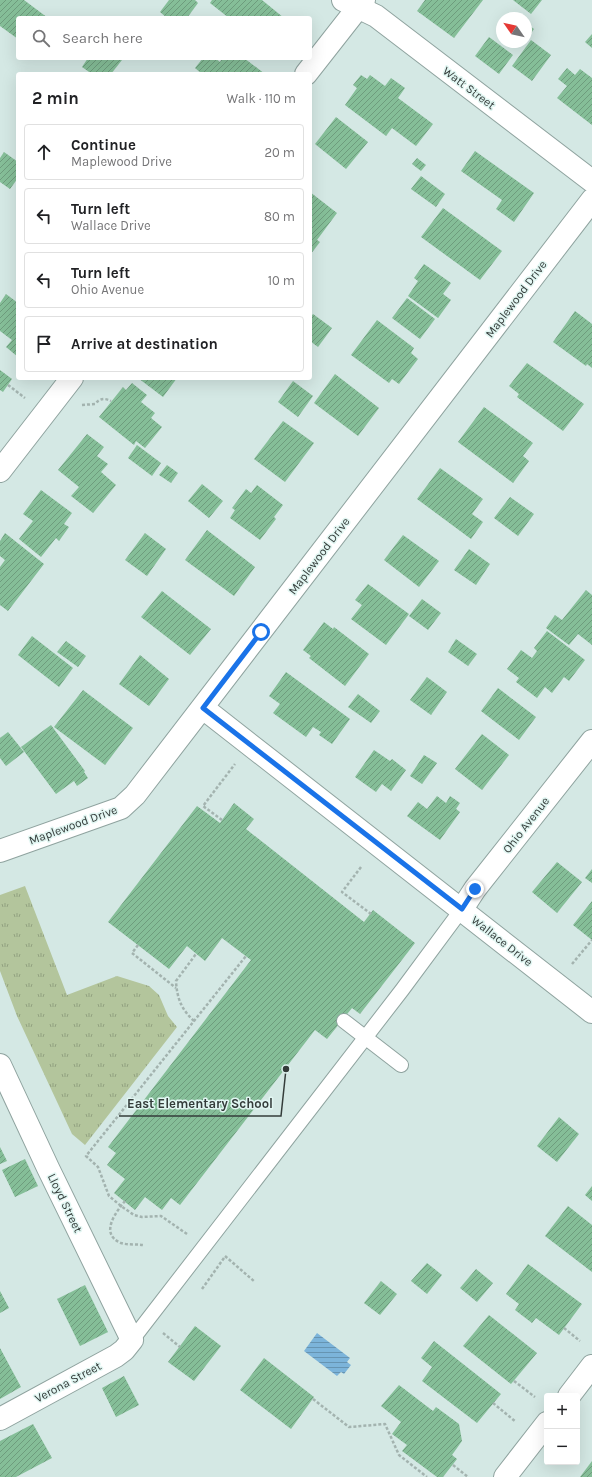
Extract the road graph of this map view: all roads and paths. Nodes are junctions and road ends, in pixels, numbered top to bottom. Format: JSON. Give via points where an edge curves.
{"nodes":[{"id":1,"x":355,"y":3,"type":"edge"},
{"id":2,"x":307,"y":72,"type":"edge"},
{"id":3,"x":592,"y":181,"type":"edge"},
{"id":4,"x":592,"y":200,"type":"edge"},
{"id":5,"x":70,"y":380,"type":"edge"},
{"id":6,"x":8,"y":385,"type":"dead end"},
{"id":7,"x":29,"y":401,"type":"dead end"},
{"id":8,"x":111,"y":401,"type":"dead end"},
{"id":9,"x":76,"y":405,"type":"dead end"},
{"id":10,"x":0,"y":471,"type":"edge"},
{"id":11,"x":203,"y":708,"type":"junction"},
{"id":12,"x":592,"y":741,"type":"edge"},
{"id":13,"x":238,"y":760,"type":"dead end"},
{"id":14,"x":222,"y":820,"type":"dead end"},
{"id":15,"x":0,"y":851,"type":"edge"},
{"id":16,"x":361,"y":867,"type":"dead end"},
{"id":17,"x":462,"y":909,"type":"junction"},
{"id":18,"x":371,"y":914,"type":"dead end"},
{"id":19,"x":592,"y":940,"type":"edge"},
{"id":20,"x":138,"y":945,"type":"dead end"},
{"id":21,"x":196,"y":954,"type":"dead end"},
{"id":22,"x":246,"y":956,"type":"dead end"},
{"id":23,"x":570,"y":966,"type":"dead end"},
{"id":24,"x":176,"y":988,"type":"junction"},
{"id":25,"x":592,"y":1012,"type":"edge"},
{"id":26,"x":194,"y":1021,"type":"junction"},
{"id":27,"x":344,"y":1021,"type":"dead end"},
{"id":28,"x":366,"y":1037,"type":"junction"},
{"id":29,"x":0,"y":1065,"type":"edge"},
{"id":30,"x":401,"y":1065,"type":"dead end"},
{"id":31,"x":125,"y":1201,"type":"dead end"},
{"id":32,"x":121,"y":1206,"type":"junction"},
{"id":33,"x":190,"y":1237,"type":"dead end"},
{"id":34,"x":143,"y":1245,"type":"dead end"},
{"id":35,"x":255,"y":1282,"type":"dead end"},
{"id":36,"x":202,"y":1289,"type":"dead end"},
{"id":37,"x":564,"y":1328,"type":"dead end"},
{"id":38,"x":157,"y":1329,"type":"dead end"},
{"id":39,"x":132,"y":1340,"type":"junction"},
{"id":40,"x":580,"y":1340,"type":"dead end"},
{"id":41,"x":180,"y":1347,"type":"dead end"},
{"id":42,"x":592,"y":1366,"type":"edge"},
{"id":43,"x":514,"y":1381,"type":"dead end"},
{"id":44,"x":571,"y":1393,"type":"edge"},
{"id":45,"x":535,"y":1397,"type":"dead end"},
{"id":46,"x":313,"y":1399,"type":"dead end"},
{"id":47,"x":493,"y":1403,"type":"dead end"},
{"id":48,"x":0,"y":1419,"type":"edge"},
{"id":49,"x":516,"y":1422,"type":"dead end"},
{"id":50,"x":544,"y":1428,"type":"edge"},
{"id":51,"x":453,"y":1465,"type":"dead end"},
{"id":52,"x":427,"y":1477,"type":"edge"},
{"id":53,"x":468,"y":1477,"type":"edge"},
{"id":54,"x":505,"y":1477,"type":"edge"}],
"edges":[{"from":1,"to":2,"type":"street"},
{"from":1,"to":3,"type":"street","name":"Watt Street"},
{"from":4,"to":11,"type":"street","name":"Maplewood Drive"},
{"from":5,"to":10,"type":"street"},
{"from":6,"to":7,"type":"path"},
{"from":8,"to":9,"type":"path","via":[[106,398],[98,400],[95,404]]},
{"from":11,"to":15,"type":"street","name":"Maplewood Drive","via":[[135,795],[121,808]]},
{"from":11,"to":17,"type":"street","name":"Wallace Drive"},
{"from":12,"to":17,"type":"street","name":"Ohio Avenue"},
{"from":13,"to":14,"type":"path","via":[[203,806]]},
{"from":16,"to":18,"type":"path","via":[[342,892]]},
{"from":17,"to":25,"type":"street","name":"Wallace Drive"},
{"from":17,"to":28,"type":"lane"},
{"from":19,"to":23,"type":"path"},
{"from":20,"to":24,"type":"path","via":[[132,953]]},
{"from":21,"to":24,"type":"path","via":[[176,980]]},
{"from":22,"to":26,"type":"path"},
{"from":24,"to":26,"type":"path","via":[[181,1006]]},
{"from":26,"to":32,"type":"path","via":[[86,1156],[98,1167],[109,1196]]},
{"from":27,"to":28,"type":"lane"},
{"from":28,"to":30,"type":"lane"},
{"from":28,"to":39,"type":"lane"},
{"from":29,"to":39,"type":"street","name":"Lloyd Street"},
{"from":31,"to":32,"type":"path"},
{"from":32,"to":33,"type":"path","via":[[142,1217],[161,1216]]},
{"from":32,"to":34,"type":"path","via":[[111,1220],[110,1229],[114,1238],[121,1243]]},
{"from":35,"to":36,"type":"path","via":[[226,1255]]},
{"from":37,"to":40,"type":"path"},
{"from":38,"to":41,"type":"path"},
{"from":39,"to":48,"type":"street","name":"Verona Street","via":[[116,1356]]},
{"from":42,"to":44,"type":"street"},
{"from":43,"to":45,"type":"path"},
{"from":46,"to":52,"type":"path","via":[[349,1426],[385,1424],[399,1454]]},
{"from":47,"to":49,"type":"path"},
{"from":50,"to":54,"type":"street"},
{"from":51,"to":53,"type":"path"}]}
